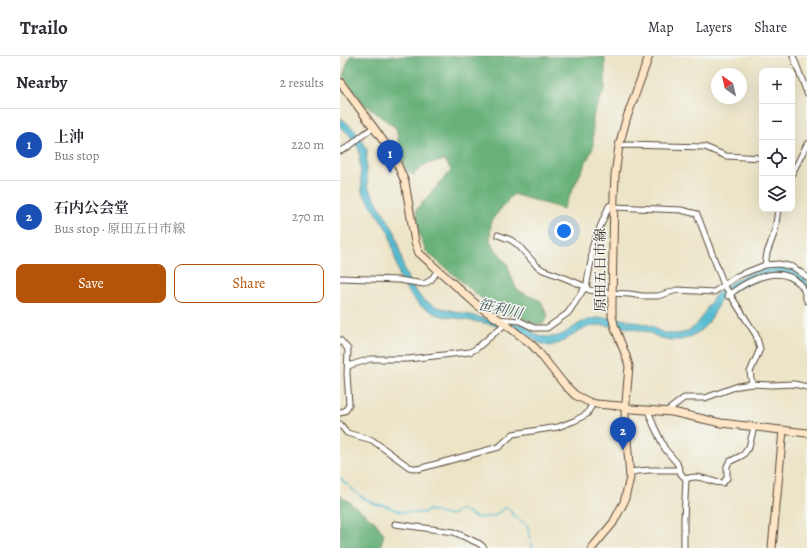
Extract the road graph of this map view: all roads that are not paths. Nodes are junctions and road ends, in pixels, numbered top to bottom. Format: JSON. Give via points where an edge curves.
{"nodes":[{"id":1,"x":649,"y":56,"type":"edge"},
{"id":2,"x":793,"y":56,"type":"edge"},
{"id":3,"x":340,"y":82,"type":"edge"},
{"id":4,"x":807,"y":93,"type":"edge"},
{"id":5,"x":374,"y":128,"type":"junction"},
{"id":6,"x":807,"y":144,"type":"edge"},
{"id":7,"x":619,"y":146,"type":"junction"},
{"id":8,"x":340,"y":151,"type":"edge"},
{"id":9,"x":759,"y":158,"type":"edge"},
{"id":10,"x":795,"y":167,"type":"edge"},
{"id":11,"x":614,"y":205,"type":"junction"},
{"id":12,"x":778,"y":212,"type":"edge"},
{"id":13,"x":498,"y":235,"type":"dead end"},
{"id":14,"x":765,"y":265,"type":"junction"},
{"id":15,"x":438,"y":270,"type":"junction"},
{"id":16,"x":807,"y":277,"type":"edge"},
{"id":17,"x":340,"y":278,"type":"edge"},
{"id":18,"x":724,"y":285,"type":"junction"},
{"id":19,"x":586,"y":288,"type":"junction"},
{"id":20,"x":612,"y":293,"type":"junction"},
{"id":21,"x":729,"y":295,"type":"junction"},
{"id":22,"x":807,"y":301,"type":"edge"},
{"id":23,"x":501,"y":321,"type":"junction"},
{"id":24,"x":340,"y":340,"type":"edge"},
{"id":25,"x":348,"y":366,"type":"junction"},
{"id":26,"x":752,"y":384,"type":"junction"},
{"id":27,"x":807,"y":387,"type":"edge"},
{"id":28,"x":593,"y":403,"type":"junction"},
{"id":29,"x":625,"y":407,"type":"junction"},
{"id":30,"x":649,"y":410,"type":"junction"},
{"id":31,"x":667,"y":411,"type":"junction"},
{"id":32,"x":340,"y":413,"type":"edge"},
{"id":33,"x":340,"y":424,"type":"edge"},
{"id":34,"x":754,"y":427,"type":"junction"},
{"id":35,"x":783,"y":430,"type":"junction"},
{"id":36,"x":807,"y":433,"type":"edge"},
{"id":37,"x":679,"y":470,"type":"junction"},
{"id":38,"x":629,"y":472,"type":"junction"},
{"id":39,"x":686,"y":479,"type":"junction"},
{"id":40,"x":395,"y":524,"type":"dead end"},
{"id":41,"x":484,"y":548,"type":"edge"},
{"id":42,"x":592,"y":548,"type":"edge"},
{"id":43,"x":684,"y":548,"type":"edge"},
{"id":44,"x":772,"y":548,"type":"edge"}],
"edges":[{"from":1,"to":7,"type":"street","name":"原田五日市線"},
{"from":2,"to":4,"type":"street"},
{"from":3,"to":5,"type":"street"},
{"from":5,"to":8,"type":"street","via":[[354,144]]},
{"from":5,"to":15,"type":"street","via":[[394,156],[405,182],[415,242],[420,253]]},
{"from":6,"to":10,"type":"street"},
{"from":7,"to":9,"type":"street","via":[[705,147],[726,156]]},
{"from":7,"to":11,"type":"street","name":"原田五日市線"},
{"from":11,"to":18,"type":"street","via":[[682,210],[697,214]]},
{"from":11,"to":19,"type":"street","via":[[609,206],[595,238]]},
{"from":11,"to":20,"type":"street","name":"原田五日市線"},
{"from":12,"to":14,"type":"street"},
{"from":13,"to":19,"type":"street","via":[[518,245],[543,270]]},
{"from":14,"to":16,"type":"street","via":[[793,267]]},
{"from":14,"to":18,"type":"street","via":[[737,276]]},
{"from":15,"to":17,"type":"street","via":[[431,280],[424,284],[399,280]]},
{"from":15,"to":23,"type":"street","via":[[477,305]]},
{"from":18,"to":20,"type":"street","via":[[714,292],[677,290],[658,296]]},
{"from":18,"to":21,"type":"street"},
{"from":19,"to":20,"type":"street"},
{"from":19,"to":23,"type":"street","via":[[568,312],[548,328],[534,328],[520,322]]},
{"from":20,"to":29,"type":"street","name":"原田五日市線","via":[[614,326],[629,366]]},
{"from":21,"to":22,"type":"street","via":[[746,283],[777,274],[786,275],[801,285]]},
{"from":21,"to":26,"type":"street","via":[[756,335],[760,349],[750,372]]},
{"from":23,"to":25,"type":"street","via":[[499,328],[470,352],[408,359],[370,359]]},
{"from":23,"to":28,"type":"street","via":[[536,349],[569,390]]},
{"from":24,"to":25,"type":"street","via":[[348,349]]},
{"from":25,"to":32,"type":"street","via":[[349,404],[346,410]]},
{"from":26,"to":27,"type":"street","via":[[794,384]]},
{"from":26,"to":31,"type":"street","via":[[738,386],[705,398],[684,398]]},
{"from":28,"to":29,"type":"street"},
{"from":28,"to":33,"type":"street","via":[[587,414],[574,421],[558,427],[513,434],[499,447],[418,469],[409,466],[372,440],[347,433]]},
{"from":29,"to":30,"type":"street"},
{"from":29,"to":38,"type":"street","name":"原田五日市線"},
{"from":30,"to":31,"type":"street"},
{"from":30,"to":37,"type":"street","via":[[665,449],[677,463]]},
{"from":31,"to":34,"type":"street","via":[[721,423]]},
{"from":34,"to":35,"type":"street"},
{"from":34,"to":39,"type":"street","via":[[749,446],[743,455],[729,462],[727,478],[723,483],[697,476]]},
{"from":35,"to":36,"type":"street"},
{"from":35,"to":44,"type":"street"},
{"from":37,"to":38,"type":"street"},
{"from":37,"to":39,"type":"street"},
{"from":38,"to":42,"type":"street","name":"原田五日市線","via":[[624,502],[613,523]]},
{"from":39,"to":43,"type":"street"},
{"from":40,"to":41,"type":"street","via":[[454,532]]}]}
